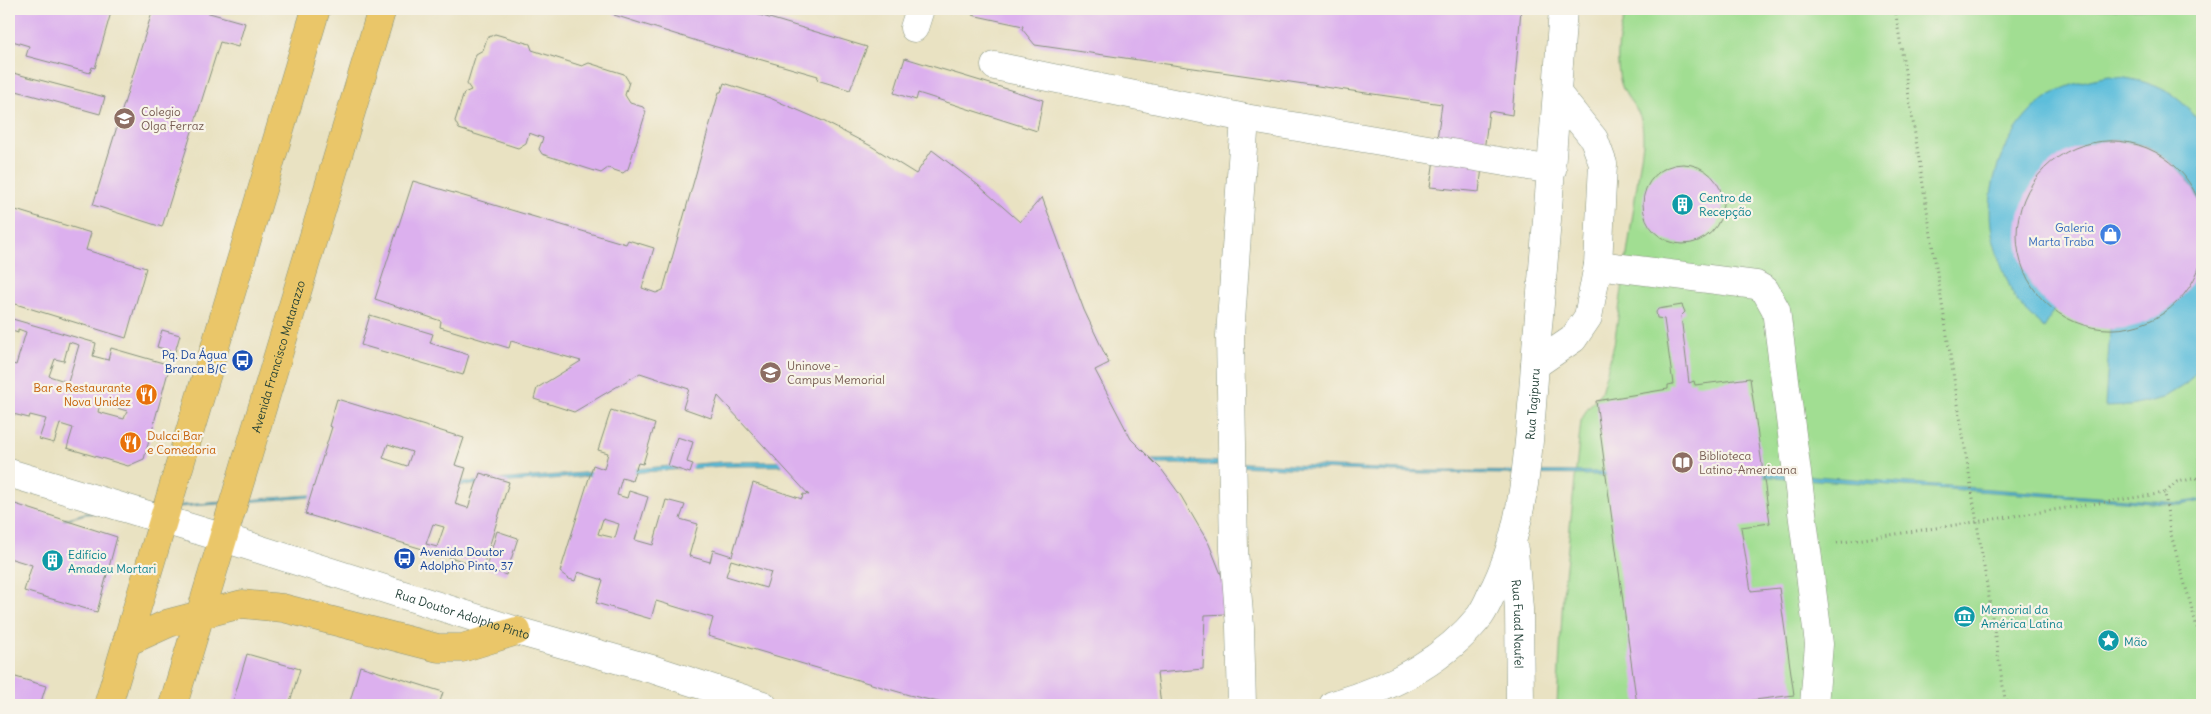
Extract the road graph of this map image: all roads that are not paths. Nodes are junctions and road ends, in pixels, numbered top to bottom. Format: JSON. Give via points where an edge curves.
{"nodes":[{"id":1,"x":316,"y":9,"type":"edge"},
{"id":2,"x":382,"y":9,"type":"edge"},
{"id":3,"x":1563,"y":9,"type":"edge"},
{"id":4,"x":995,"y":66,"type":"dead end"},
{"id":5,"x":1557,"y":93,"type":"junction"},
{"id":6,"x":1244,"y":118,"type":"junction"},
{"id":7,"x":1552,"y":170,"type":"junction"},
{"id":8,"x":1598,"y":265,"type":"junction"},
{"id":9,"x":1534,"y":365,"type":"junction"},
{"id":10,"x":9,"y":473,"type":"edge"},
{"id":11,"x":163,"y":521,"type":"junction"},
{"id":12,"x":224,"y":538,"type":"junction"},
{"id":13,"x":1513,"y":542,"type":"junction"},
{"id":14,"x":201,"y":614,"type":"junction"},
{"id":15,"x":517,"y":631,"type":"junction"},
{"id":16,"x":127,"y":642,"type":"junction"},
{"id":17,"x":108,"y":705,"type":"edge"},
{"id":18,"x":173,"y":705,"type":"edge"},
{"id":19,"x":763,"y":705,"type":"edge"},
{"id":20,"x":1242,"y":705,"type":"edge"},
{"id":21,"x":1332,"y":705,"type":"edge"},
{"id":22,"x":1520,"y":705,"type":"edge"},
{"id":23,"x":1814,"y":705,"type":"edge"}],
"edges":[{"from":1,"to":11,"type":"main road"},
{"from":2,"to":12,"type":"main road","name":"Avenida Francisco Matarazzo"},
{"from":3,"to":5,"type":"street","name":"Rua Tagipuru"},
{"from":4,"to":6,"type":"street"},
{"from":5,"to":7,"type":"street","name":"Rua Tagipuru"},
{"from":5,"to":8,"type":"street","via":[[1594,139],[1603,164]]},
{"from":6,"to":7,"type":"street"},
{"from":6,"to":20,"type":"street","via":[[1230,336],[1234,550]]},
{"from":7,"to":9,"type":"street","name":"Rua Tagipuru"},
{"from":8,"to":9,"type":"street","via":[[1588,317],[1573,339]]},
{"from":8,"to":23,"type":"street","via":[[1756,285],[1772,299],[1819,644]]},
{"from":9,"to":13,"type":"street","name":"Rua Tagipuru","via":[[1521,498]]},
{"from":10,"to":11,"type":"street","name":"Rua Doutor Adolpho Pinto"},
{"from":11,"to":12,"type":"street","name":"Rua Doutor Adolpho Pinto"},
{"from":11,"to":16,"type":"main road"},
{"from":12,"to":14,"type":"main road","name":"Avenida Francisco Matarazzo"},
{"from":12,"to":15,"type":"street","name":"Rua Doutor Adolpho Pinto"},
{"from":13,"to":21,"type":"street","name":"Rua Tagipuru","via":[[1500,579],[1481,614],[1449,649],[1412,673]]},
{"from":13,"to":22,"type":"street","name":"Rua Fuad Naufel","via":[[1520,609]]},
{"from":14,"to":15,"type":"main road","via":[[242,604],[275,607],[438,648],[462,648]]},
{"from":14,"to":16,"type":"main road","via":[[169,623]]},
{"from":14,"to":18,"type":"main road","name":"Avenida Francisco Matarazzo"},
{"from":15,"to":19,"type":"street","name":"Rua Doutor Adolpho Pinto"},
{"from":16,"to":17,"type":"main road"}]}
